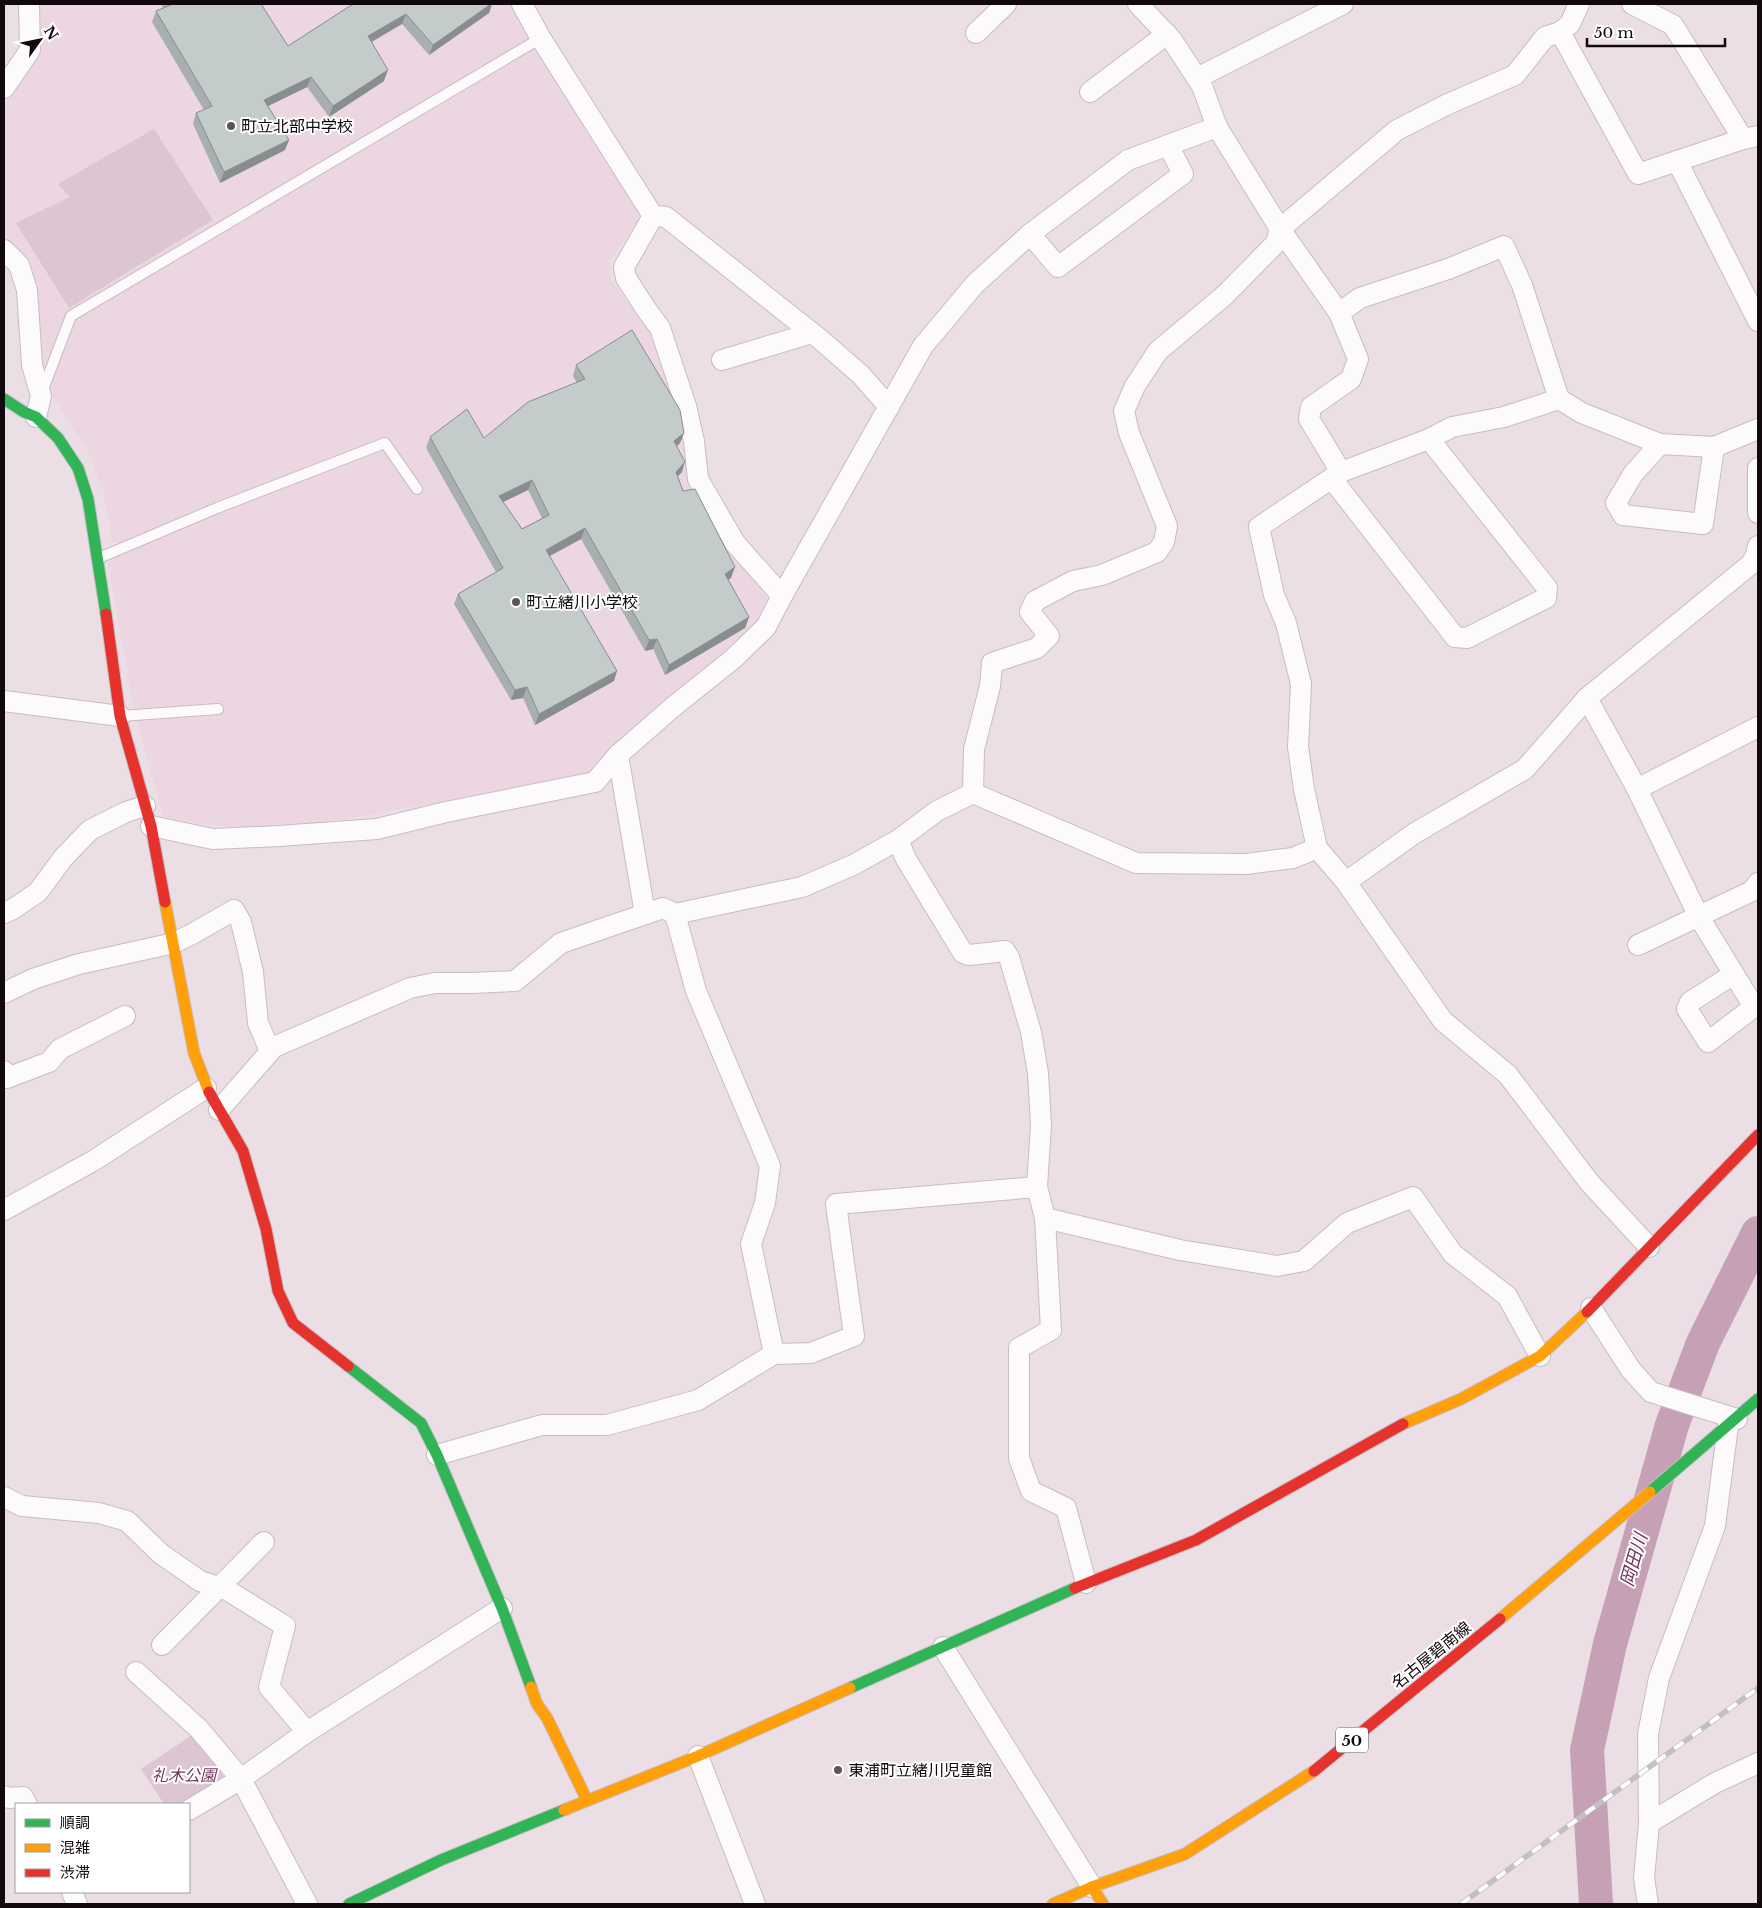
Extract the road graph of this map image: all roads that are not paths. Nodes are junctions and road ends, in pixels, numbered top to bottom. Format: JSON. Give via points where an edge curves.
{"nodes":[{"id":1,"x":30,"y":4,"type":"edge"},
{"id":2,"x":1006,"y":4,"type":"edge"},
{"id":3,"x":1138,"y":4,"type":"edge"},
{"id":4,"x":1343,"y":4,"type":"edge"},
{"id":5,"x":1579,"y":4,"type":"edge"},
{"id":6,"x":1632,"y":4,"type":"edge"},
{"id":7,"x":529,"y":6,"type":"edge"},
{"id":8,"x":1560,"y":32,"type":"junction"},
{"id":9,"x":976,"y":33,"type":"dead end"},
{"id":10,"x":1167,"y":34,"type":"junction"},
{"id":11,"x":541,"y":38,"type":"junction"},
{"id":12,"x":1197,"y":78,"type":"junction"},
{"id":13,"x":4,"y":88,"type":"edge"},
{"id":14,"x":1090,"y":92,"type":"dead end"},
{"id":15,"x":1217,"y":127,"type":"junction"},
{"id":16,"x":1751,"y":137,"type":"edge"},
{"id":17,"x":1168,"y":145,"type":"junction"},
{"id":18,"x":1677,"y":161,"type":"junction"},
{"id":19,"x":656,"y":216,"type":"dead end"},
{"id":20,"x":1280,"y":229,"type":"junction"},
{"id":21,"x":1030,"y":234,"type":"junction"},
{"id":22,"x":4,"y":250,"type":"edge"},
{"id":23,"x":1339,"y":313,"type":"junction"},
{"id":24,"x":1758,"y":321,"type":"edge"},
{"id":25,"x":812,"y":333,"type":"junction"},
{"id":26,"x":722,"y":360,"type":"dead end"},
{"id":27,"x":41,"y":396,"type":"junction"},
{"id":28,"x":4,"y":399,"type":"edge"},
{"id":29,"x":1558,"y":399,"type":"junction"},
{"id":30,"x":888,"y":407,"type":"junction"},
{"id":31,"x":36,"y":417,"type":"junction"},
{"id":32,"x":1758,"y":429,"type":"edge"},
{"id":33,"x":1429,"y":438,"type":"junction"},
{"id":34,"x":1660,"y":444,"type":"junction"},
{"id":35,"x":1714,"y":447,"type":"junction"},
{"id":36,"x":1758,"y":468,"type":"edge"},
{"id":37,"x":1337,"y":476,"type":"junction"},
{"id":38,"x":417,"y":489,"type":"dead end"},
{"id":39,"x":1758,"y":513,"type":"edge"},
{"id":40,"x":1758,"y":546,"type":"edge"},
{"id":41,"x":98,"y":558,"type":"junction"},
{"id":42,"x":782,"y":596,"type":"junction"},
{"id":43,"x":1587,"y":698,"type":"junction"},
{"id":44,"x":4,"y":701,"type":"edge"},
{"id":45,"x":218,"y":709,"type":"dead end"},
{"id":46,"x":120,"y":716,"type":"junction"},
{"id":47,"x":1758,"y":727,"type":"edge"},
{"id":48,"x":618,"y":755,"type":"junction"},
{"id":49,"x":1637,"y":789,"type":"junction"},
{"id":50,"x":972,"y":793,"type":"junction"},
{"id":51,"x":145,"y":806,"type":"junction"},
{"id":52,"x":151,"y":826,"type":"junction"},
{"id":53,"x":898,"y":840,"type":"junction"},
{"id":54,"x":1317,"y":848,"type":"junction"},
{"id":55,"x":1346,"y":882,"type":"junction"},
{"id":56,"x":1758,"y":883,"type":"edge"},
{"id":57,"x":4,"y":913,"type":"edge"},
{"id":58,"x":645,"y":914,"type":"junction"},
{"id":59,"x":675,"y":914,"type":"junction"},
{"id":60,"x":1699,"y":917,"type":"junction"},
{"id":61,"x":174,"y":943,"type":"junction"},
{"id":62,"x":1638,"y":945,"type":"dead end"},
{"id":63,"x":1734,"y":974,"type":"dead end"},
{"id":64,"x":4,"y":993,"type":"edge"},
{"id":65,"x":125,"y":1016,"type":"dead end"},
{"id":66,"x":270,"y":1052,"type":"junction"},
{"id":67,"x":4,"y":1071,"type":"edge"},
{"id":68,"x":206,"y":1088,"type":"junction"},
{"id":69,"x":219,"y":1110,"type":"junction"},
{"id":70,"x":1758,"y":1135,"type":"edge"},
{"id":71,"x":1037,"y":1187,"type":"junction"},
{"id":72,"x":4,"y":1210,"type":"edge"},
{"id":73,"x":1045,"y":1218,"type":"junction"},
{"id":74,"x":1649,"y":1246,"type":"junction"},
{"id":75,"x":1591,"y":1308,"type":"junction"},
{"id":76,"x":774,"y":1354,"type":"junction"},
{"id":77,"x":1540,"y":1356,"type":"junction"},
{"id":78,"x":1758,"y":1400,"type":"edge"},
{"id":79,"x":1726,"y":1428,"type":"junction"},
{"id":80,"x":437,"y":1456,"type":"junction"},
{"id":81,"x":4,"y":1497,"type":"edge"},
{"id":82,"x":264,"y":1542,"type":"dead end"},
{"id":83,"x":1086,"y":1583,"type":"junction"},
{"id":84,"x":220,"y":1587,"type":"junction"},
{"id":85,"x":502,"y":1608,"type":"junction"},
{"id":86,"x":162,"y":1645,"type":"dead end"},
{"id":87,"x":943,"y":1647,"type":"junction"},
{"id":88,"x":136,"y":1672,"type":"dead end"},
{"id":89,"x":307,"y":1732,"type":"junction"},
{"id":90,"x":698,"y":1756,"type":"junction"},
{"id":91,"x":1758,"y":1763,"type":"edge"},
{"id":92,"x":241,"y":1779,"type":"junction"},
{"id":93,"x":4,"y":1796,"type":"edge"},
{"id":94,"x":587,"y":1800,"type":"junction"},
{"id":95,"x":26,"y":1803,"type":"edge"},
{"id":96,"x":190,"y":1809,"type":"edge"},
{"id":97,"x":1649,"y":1822,"type":"junction"},
{"id":98,"x":1092,"y":1887,"type":"junction"},
{"id":99,"x":307,"y":1904,"type":"edge"},
{"id":100,"x":349,"y":1904,"type":"edge"},
{"id":101,"x":755,"y":1904,"type":"edge"},
{"id":102,"x":1053,"y":1904,"type":"edge"},
{"id":103,"x":1103,"y":1904,"type":"edge"},
{"id":104,"x":1648,"y":1904,"type":"edge"}],
"edges":[{"from":1,"to":13,"type":"street","via":[[30,50]]},
{"from":2,"to":9,"type":"street"},
{"from":3,"to":10,"type":"street"},
{"from":4,"to":12,"type":"street"},
{"from":5,"to":8,"type":"street","via":[[1570,24]]},
{"from":6,"to":16,"type":"street","via":[[1673,26]]},
{"from":7,"to":11,"type":"street"},
{"from":8,"to":18,"type":"street","via":[[1638,174]]},
{"from":8,"to":20,"type":"street","via":[[1545,37],[1515,75],[1397,130]]},
{"from":10,"to":12,"type":"street"},
{"from":10,"to":14,"type":"street"},
{"from":11,"to":27,"type":"lane","via":[[71,316]]},
{"from":11,"to":42,"type":"street","via":[[652,216],[624,267],[626,278],[660,328],[686,406],[698,479],[735,543]]},
{"from":12,"to":15,"type":"street"},
{"from":15,"to":17,"type":"street"},
{"from":15,"to":20,"type":"street"},
{"from":16,"to":18,"type":"street"},
{"from":17,"to":21,"type":"street","via":[[1128,160]]},
{"from":17,"to":21,"type":"street","via":[[1183,174],[1058,267]]},
{"from":18,"to":24,"type":"street"},
{"from":19,"to":25,"type":"street","via":[[666,216]]},
{"from":20,"to":23,"type":"street"},
{"from":20,"to":50,"type":"street","via":[[1276,243],[1225,295],[1158,351],[1135,386],[1124,411],[1167,526],[1164,542],[1157,552],[1102,575],[1073,581],[1035,601],[1030,612],[1049,636],[1037,648],[992,663],[990,686],[974,749]]},
{"from":21,"to":30,"type":"street","via":[[975,284],[923,346]]},
{"from":22,"to":27,"type":"street","via":[[19,265],[27,290],[32,365]]},
{"from":23,"to":29,"type":"street","via":[[1360,298],[1504,246],[1522,285]]},
{"from":23,"to":37,"type":"street","via":[[1358,359],[1351,379],[1311,407],[1309,418]]},
{"from":25,"to":26,"type":"street"},
{"from":25,"to":30,"type":"street","via":[[861,375]]},
{"from":27,"to":31,"type":"street"},
{"from":28,"to":31,"type":"main road"},
{"from":29,"to":33,"type":"street","via":[[1504,417],[1452,427]]},
{"from":29,"to":34,"type":"street","via":[[1582,413]]},
{"from":30,"to":42,"type":"street"},
{"from":31,"to":41,"type":"main road","via":[[58,438],[78,468],[88,499]]},
{"from":32,"to":35,"type":"street"},
{"from":33,"to":37,"type":"street"},
{"from":33,"to":37,"type":"street","via":[[1546,588],[1546,598],[1467,638],[1455,638]]},
{"from":34,"to":35,"type":"street"},
{"from":34,"to":35,"type":"street","via":[[1633,474],[1616,503],[1623,514],[1703,524]]},
{"from":36,"to":39,"type":"street"},
{"from":37,"to":54,"type":"street","via":[[1259,527],[1274,595],[1286,623],[1301,684],[1298,748]]},
{"from":38,"to":41,"type":"lane","via":[[385,443]]},
{"from":40,"to":43,"type":"street","via":[[1751,564]]},
{"from":41,"to":46,"type":"main road"},
{"from":42,"to":48,"type":"street","via":[[766,627],[734,659]]},
{"from":43,"to":49,"type":"street"},
{"from":43,"to":55,"type":"street","via":[[1525,769],[1415,833]]},
{"from":44,"to":46,"type":"street"},
{"from":45,"to":46,"type":"lane"},
{"from":46,"to":51,"type":"main road"},
{"from":47,"to":49,"type":"street"},
{"from":48,"to":52,"type":"street","via":[[595,782],[377,829],[213,839]]},
{"from":48,"to":58,"type":"street"},
{"from":49,"to":60,"type":"street"},
{"from":50,"to":53,"type":"street","via":[[937,811]]},
{"from":50,"to":54,"type":"street","via":[[1136,863],[1246,864],[1293,858]]},
{"from":51,"to":52,"type":"main road"},
{"from":51,"to":57,"type":"street","via":[[90,830],[63,858],[38,892]]},
{"from":52,"to":61,"type":"main road"},
{"from":53,"to":59,"type":"street","via":[[853,865],[802,887]]},
{"from":53,"to":71,"type":"street","via":[[906,860],[963,953],[1005,951],[1009,957],[1031,1032],[1038,1073],[1041,1125]]},
{"from":54,"to":55,"type":"street"},
{"from":55,"to":74,"type":"street","via":[[1443,1021],[1508,1076],[1589,1182]]},
{"from":56,"to":60,"type":"street","via":[[1752,891]]},
{"from":58,"to":59,"type":"street","via":[[663,908]]},
{"from":58,"to":66,"type":"street","via":[[561,943],[515,980],[435,983],[410,988],[274,1047]]},
{"from":59,"to":76,"type":"street","via":[[696,991],[770,1166],[765,1203],[752,1244]]},
{"from":60,"to":62,"type":"street"},
{"from":60,"to":63,"type":"street"},
{"from":61,"to":64,"type":"street","via":[[79,964],[33,979]]},
{"from":61,"to":66,"type":"street","via":[[234,910],[241,922],[252,972],[258,1023]]},
{"from":61,"to":68,"type":"main road","via":[[194,1052]]},
{"from":65,"to":67,"type":"street","via":[[60,1049],[49,1062],[7,1078]]},
{"from":66,"to":69,"type":"street"},
{"from":68,"to":69,"type":"main road"},
{"from":68,"to":72,"type":"street","via":[[93,1161]]},
{"from":69,"to":80,"type":"main road","via":[[243,1151],[266,1228],[278,1291],[292,1323],[421,1423]]},
{"from":70,"to":74,"type":"main road"},
{"from":71,"to":73,"type":"street"},
{"from":71,"to":76,"type":"street","via":[[836,1204],[854,1336],[811,1353]]},
{"from":73,"to":77,"type":"street","via":[[1180,1250],[1277,1266],[1304,1261],[1347,1223],[1414,1197],[1453,1254],[1508,1296]]},
{"from":73,"to":83,"type":"street","via":[[1051,1330],[1020,1348],[1019,1458],[1031,1491],[1066,1508]]},
{"from":74,"to":75,"type":"main road"},
{"from":75,"to":77,"type":"main road"},
{"from":75,"to":79,"type":"street","via":[[1631,1370],[1650,1392]]},
{"from":76,"to":80,"type":"street","via":[[698,1400],[607,1425],[542,1425]]},
{"from":77,"to":83,"type":"main road","via":[[1461,1399],[1405,1423],[1196,1540]]},
{"from":78,"to":79,"type":"main road","name":"名古屋碧南線","number":"50"},
{"from":79,"to":97,"type":"street","via":[[1715,1526],[1659,1678],[1648,1734]]},
{"from":79,"to":98,"type":"main road","name":"名古屋碧南線","number":"50","via":[[1585,1550],[1562,1565],[1465,1649],[1309,1775],[1185,1854]]},
{"from":80,"to":85,"type":"main road"},
{"from":81,"to":84,"type":"street","via":[[22,1506],[99,1513],[127,1521],[161,1554],[200,1581]]},
{"from":82,"to":84,"type":"street"},
{"from":83,"to":87,"type":"main road"},
{"from":84,"to":86,"type":"street"},
{"from":84,"to":89,"type":"street","via":[[285,1626],[269,1687]]},
{"from":85,"to":89,"type":"street"},
{"from":85,"to":94,"type":"main road","via":[[537,1704]]},
{"from":87,"to":90,"type":"main road"},
{"from":87,"to":98,"type":"street"},
{"from":88,"to":92,"type":"street","via":[[199,1729]]},
{"from":89,"to":92,"type":"street"},
{"from":90,"to":94,"type":"main road"},
{"from":90,"to":101,"type":"street"},
{"from":91,"to":97,"type":"street","via":[[1715,1783]]},
{"from":92,"to":96,"type":"street"},
{"from":92,"to":99,"type":"street"},
{"from":93,"to":95,"type":"street","via":[[23,1797]]},
{"from":94,"to":100,"type":"main road","via":[[441,1860]]},
{"from":97,"to":104,"type":"street","via":[[1644,1878]]},
{"from":98,"to":102,"type":"main road","name":"名古屋碧南線"},
{"from":98,"to":103,"type":"main road"}]}
